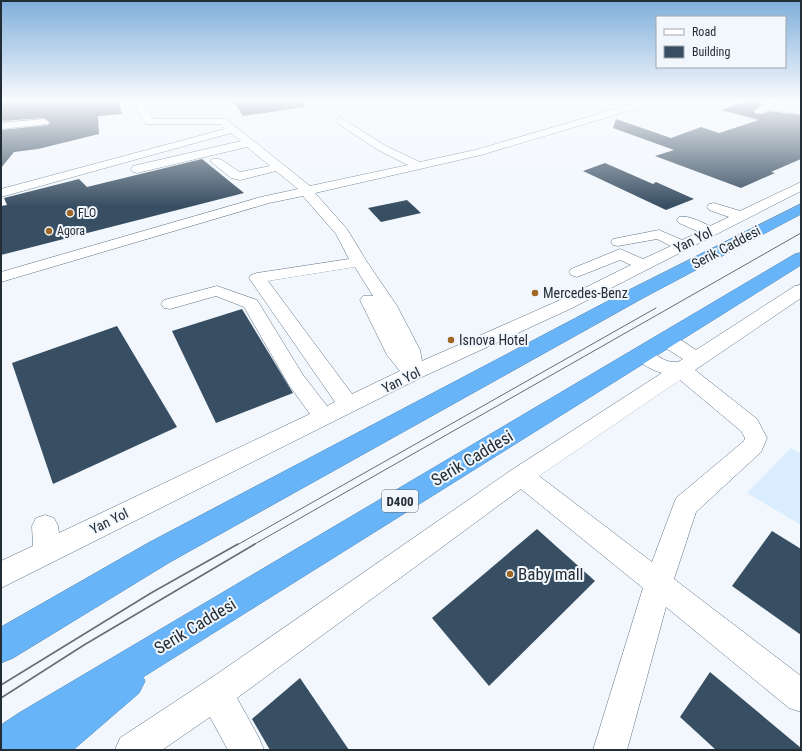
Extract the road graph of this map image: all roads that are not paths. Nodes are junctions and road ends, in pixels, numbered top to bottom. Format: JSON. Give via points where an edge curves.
{"nodes":[{"id":1,"x":203,"y":136,"type":"edge"},
{"id":2,"x":206,"y":136,"type":"edge"},
{"id":3,"x":210,"y":136,"type":"edge"},
{"id":4,"x":240,"y":136,"type":"edge"},
{"id":5,"x":364,"y":136,"type":"edge"},
{"id":6,"x":533,"y":136,"type":"edge"},
{"id":7,"x":248,"y":143,"type":"junction"},
{"id":8,"x":142,"y":159,"type":"dead end"},
{"id":9,"x":216,"y":161,"type":"dead end"},
{"id":10,"x":419,"y":166,"type":"junction"},
{"id":11,"x":279,"y":167,"type":"junction"},
{"id":12,"x":129,"y":171,"type":"dead end"},
{"id":13,"x":73,"y":173,"type":"junction"},
{"id":14,"x":96,"y":179,"type":"dead end"},
{"id":15,"x":1,"y":186,"type":"edge"},
{"id":16,"x":801,"y":186,"type":"edge"},
{"id":17,"x":1,"y":193,"type":"edge"},
{"id":18,"x":309,"y":194,"type":"junction"},
{"id":19,"x":266,"y":200,"type":"junction"},
{"id":20,"x":714,"y":207,"type":"dead end"},
{"id":21,"x":801,"y":208,"type":"edge"},
{"id":22,"x":740,"y":216,"type":"junction"},
{"id":23,"x":684,"y":220,"type":"dead end"},
{"id":24,"x":709,"y":232,"type":"junction"},
{"id":25,"x":618,"y":242,"type":"dead end"},
{"id":26,"x":682,"y":245,"type":"junction"},
{"id":27,"x":801,"y":258,"type":"edge"},
{"id":28,"x":359,"y":262,"type":"junction"},
{"id":29,"x":643,"y":265,"type":"junction"},
{"id":30,"x":1,"y":267,"type":"edge"},
{"id":31,"x":577,"y":272,"type":"dead end"},
{"id":32,"x":1,"y":277,"type":"edge"},
{"id":33,"x":1,"y":287,"type":"edge"},
{"id":34,"x":599,"y":287,"type":"junction"},
{"id":35,"x":801,"y":290,"type":"edge"},
{"id":36,"x":636,"y":294,"type":"junction"},
{"id":37,"x":575,"y":298,"type":"junction"},
{"id":38,"x":170,"y":304,"type":"dead end"},
{"id":39,"x":588,"y":320,"type":"junction"},
{"id":40,"x":666,"y":340,"type":"junction"},
{"id":41,"x":643,"y":354,"type":"junction"},
{"id":42,"x":688,"y":364,"type":"junction"},
{"id":43,"x":413,"y":373,"type":"junction"},
{"id":44,"x":349,"y":404,"type":"junction"},
{"id":45,"x":324,"y":417,"type":"junction"},
{"id":46,"x":521,"y":476,"type":"junction"},
{"id":47,"x":45,"y":526,"type":"dead end"},
{"id":48,"x":47,"y":551,"type":"junction"},
{"id":49,"x":160,"y":552,"type":"junction"},
{"id":50,"x":1,"y":575,"type":"edge"},
{"id":51,"x":658,"y":584,"type":"junction"},
{"id":52,"x":190,"y":629,"type":"junction"},
{"id":53,"x":1,"y":631,"type":"edge"},
{"id":54,"x":1,"y":646,"type":"edge"},
{"id":55,"x":216,"y":694,"type":"junction"},
{"id":56,"x":801,"y":696,"type":"edge"},
{"id":57,"x":1,"y":747,"type":"edge"},
{"id":58,"x":43,"y":750,"type":"edge"},
{"id":59,"x":132,"y":750,"type":"edge"},
{"id":60,"x":246,"y":750,"type":"edge"},
{"id":61,"x":610,"y":750,"type":"edge"}],
"edges":[{"from":1,"to":15,"type":"street"},
{"from":2,"to":13,"type":"street"},
{"from":3,"to":8,"type":"street"},
{"from":4,"to":7,"type":"street"},
{"from":5,"to":10,"type":"street"},
{"from":6,"to":10,"type":"street"},
{"from":7,"to":11,"type":"street"},
{"from":7,"to":12,"type":"street"},
{"from":9,"to":11,"type":"street","via":[[240,176]]},
{"from":10,"to":18,"type":"street"},
{"from":11,"to":18,"type":"street"},
{"from":13,"to":14,"type":"street"},
{"from":13,"to":17,"type":"street"},
{"from":16,"to":22,"type":"street","name":"Yan Yol"},
{"from":18,"to":19,"type":"street"},
{"from":18,"to":28,"type":"street","via":[[342,232]]},
{"from":18,"to":33,"type":"street"},
{"from":19,"to":30,"type":"street","via":[[246,200]]},
{"from":19,"to":32,"type":"street"},
{"from":20,"to":22,"type":"street"},
{"from":21,"to":36,"type":"highway","name":"Serik Caddesi"},
{"from":22,"to":24,"type":"street","name":"Yan Yol"},
{"from":23,"to":24,"type":"street"},
{"from":24,"to":26,"type":"street","name":"Yan Yol"},
{"from":25,"to":26,"type":"street","via":[[659,234]]},
{"from":26,"to":29,"type":"street","name":"Yan Yol"},
{"from":27,"to":40,"type":"highway","name":"Serik Caddesi","number":"D400"},
{"from":28,"to":43,"type":"street","via":[[365,292],[397,355]]},
{"from":28,"to":44,"type":"street","via":[[257,278]]},
{"from":29,"to":31,"type":"street","via":[[620,254]]},
{"from":29,"to":34,"type":"street","name":"Yan Yol"},
{"from":34,"to":36,"type":"street"},
{"from":34,"to":37,"type":"street","name":"Yan Yol"},
{"from":35,"to":42,"type":"street"},
{"from":36,"to":39,"type":"highway","name":"Serik Caddesi"},
{"from":37,"to":39,"type":"street"},
{"from":37,"to":43,"type":"street","name":"Yan Yol"},
{"from":38,"to":45,"type":"street","via":[[217,291],[251,304],[296,380]]},
{"from":39,"to":49,"type":"highway","name":"Serik Caddesi"},
{"from":40,"to":41,"type":"highway","name":"Serik Caddesi","number":"D400"},
{"from":40,"to":42,"type":"street"},
{"from":41,"to":42,"type":"street","via":[[660,366]]},
{"from":41,"to":52,"type":"highway","name":"Serik Caddesi","number":"D400"},
{"from":42,"to":46,"type":"street"},
{"from":42,"to":51,"type":"street","via":[[750,425],[756,438],[753,446],[685,506]]},
{"from":43,"to":44,"type":"street","name":"Yan Yol"},
{"from":44,"to":45,"type":"street","name":"Yan Yol"},
{"from":45,"to":48,"type":"street","name":"Yan Yol"},
{"from":46,"to":51,"type":"street"},
{"from":46,"to":55,"type":"street"},
{"from":47,"to":48,"type":"street"},
{"from":48,"to":50,"type":"street","name":"Yan Yol"},
{"from":49,"to":53,"type":"highway"},
{"from":49,"to":54,"type":"highway","name":"Serik Caddesi"},
{"from":51,"to":56,"type":"street"},
{"from":51,"to":61,"type":"street"},
{"from":52,"to":57,"type":"highway","name":"Serik Caddesi","number":"D400"},
{"from":52,"to":58,"type":"highway"},
{"from":55,"to":59,"type":"street"},
{"from":55,"to":60,"type":"street"}]}
